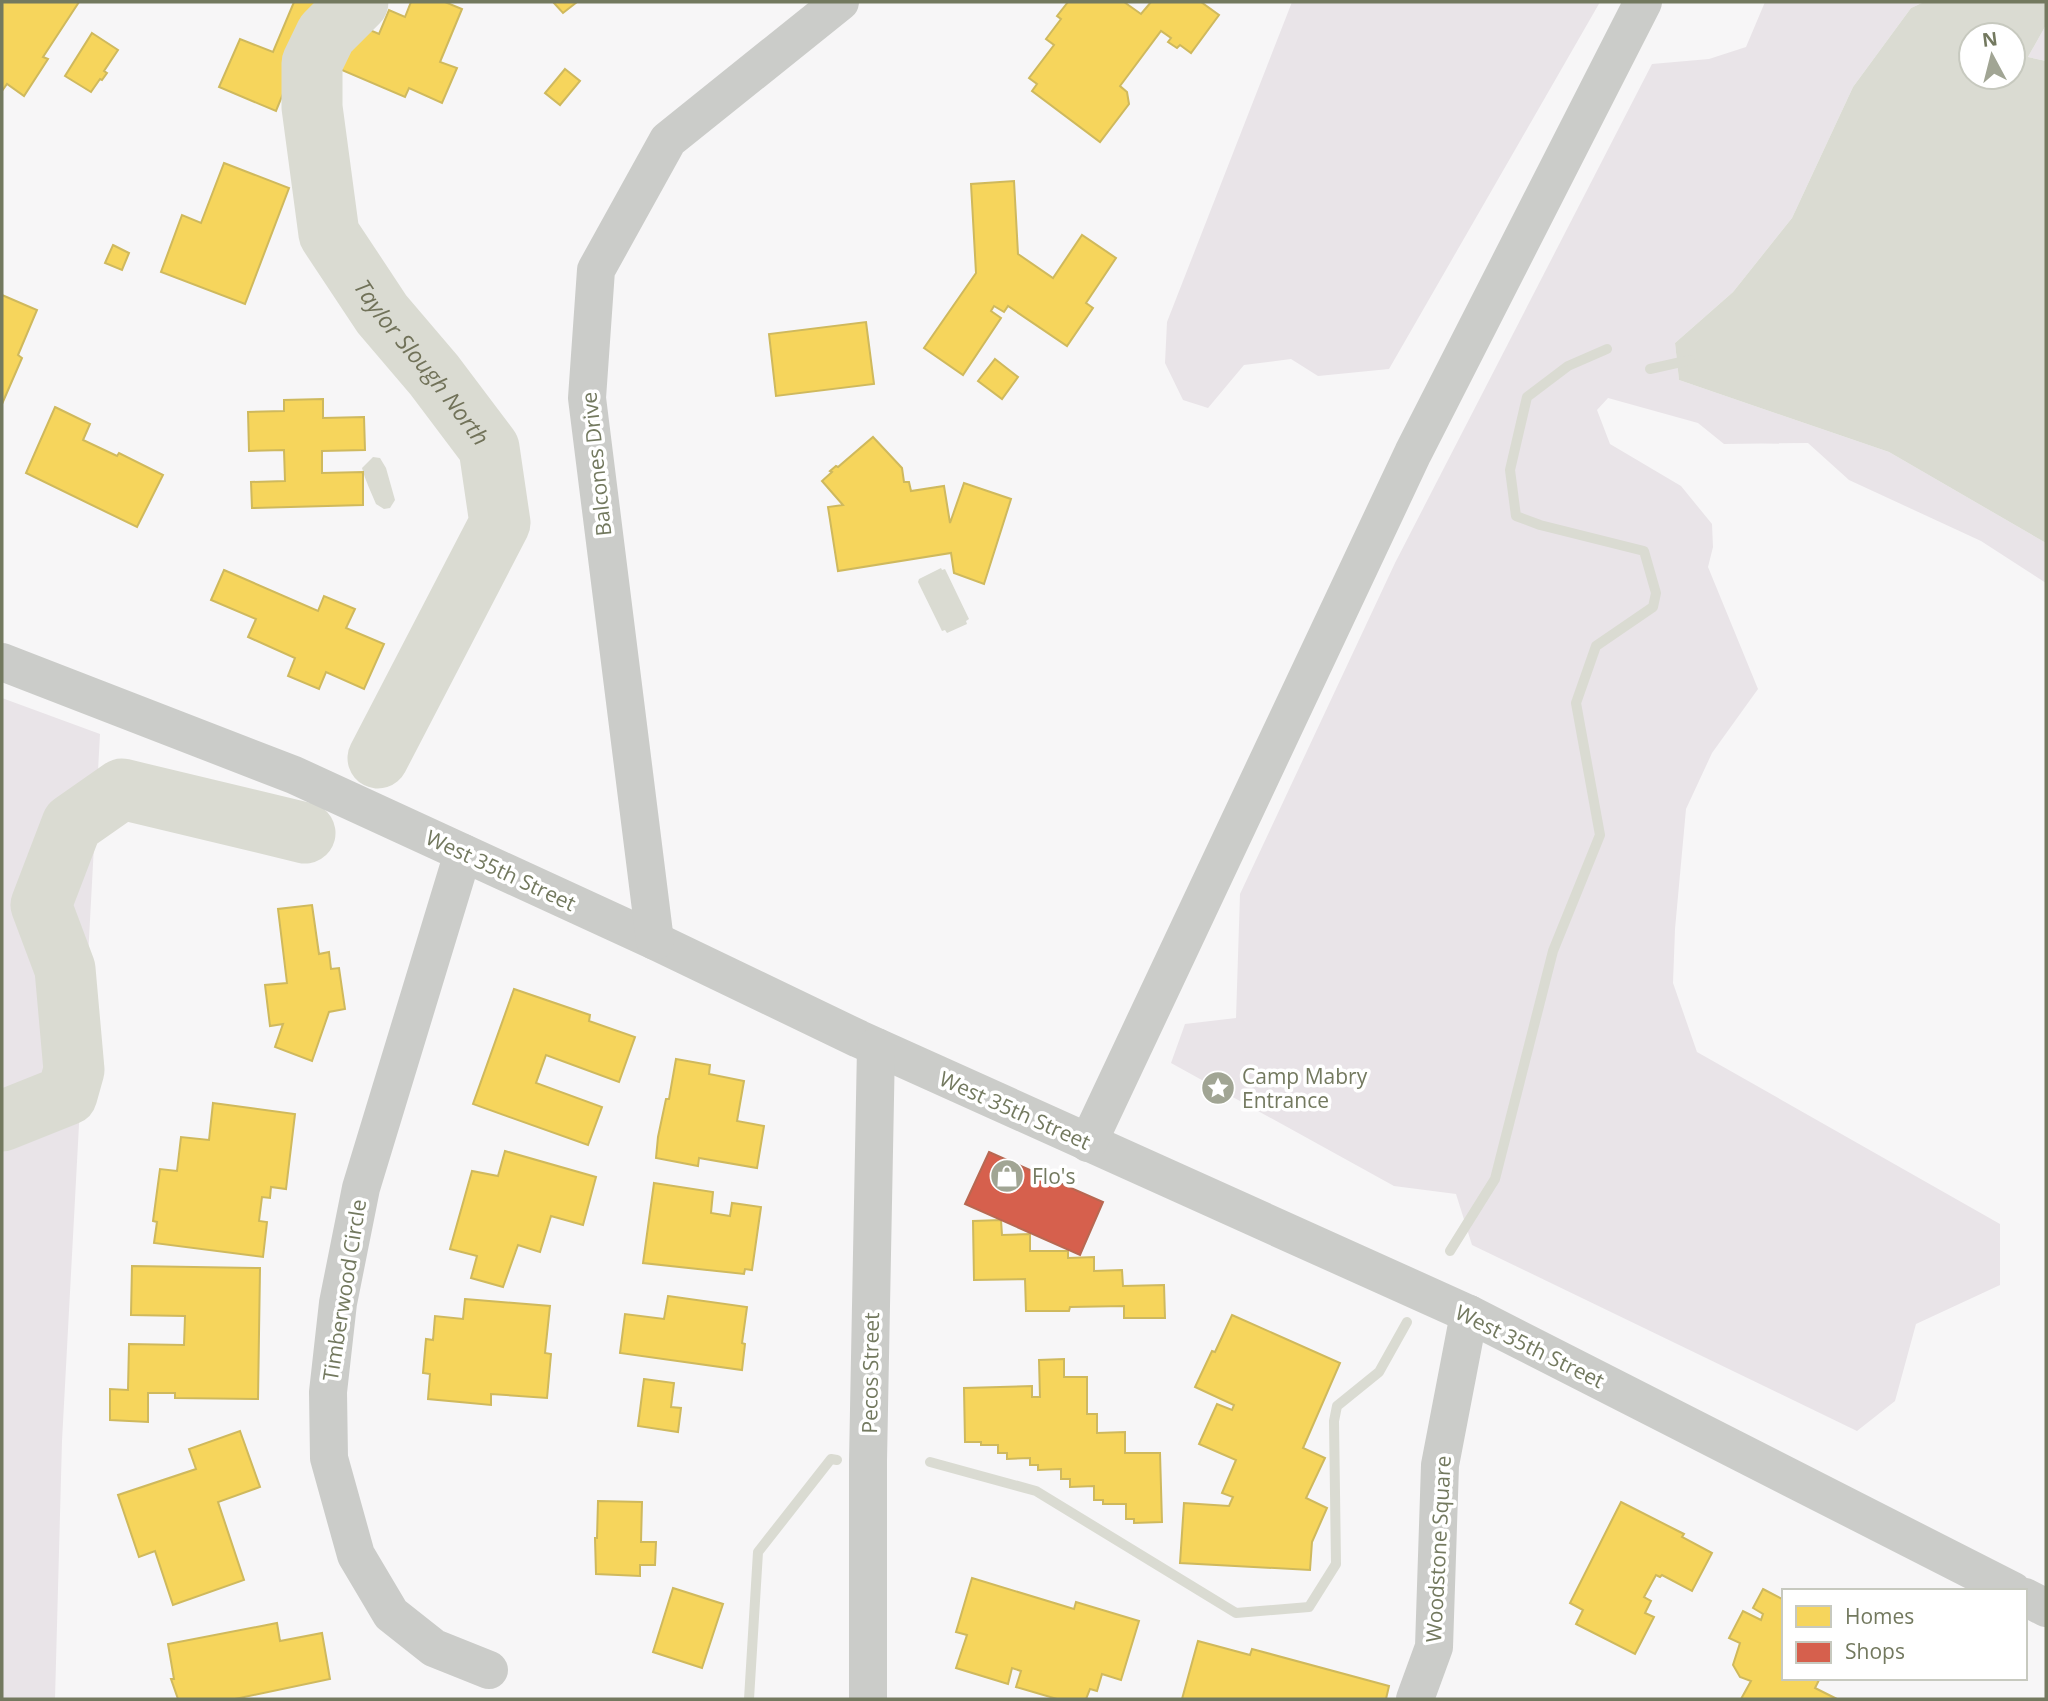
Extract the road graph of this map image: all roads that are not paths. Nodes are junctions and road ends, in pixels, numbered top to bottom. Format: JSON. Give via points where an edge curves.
{"nodes":[{"id":1,"x":840,"y":2,"type":"edge"},
{"id":2,"x":1643,"y":2,"type":"edge"},
{"id":3,"x":2,"y":662,"type":"edge"},
{"id":4,"x":463,"y":853,"type":"junction"},
{"id":5,"x":655,"y":941,"type":"junction"},
{"id":6,"x":876,"y":1047,"type":"junction"},
{"id":7,"x":1088,"y":1143,"type":"junction"},
{"id":8,"x":1469,"y":1314,"type":"junction"},
{"id":9,"x":2009,"y":1589,"type":"edge"},
{"id":10,"x":2027,"y":1598,"type":"edge"},
{"id":11,"x":2046,"y":1608,"type":"edge"},
{"id":12,"x":489,"y":1670,"type":"dead end"},
{"id":13,"x":868,"y":1699,"type":"edge"},
{"id":14,"x":1415,"y":1699,"type":"edge"}],
"edges":[{"from":1,"to":5,"type":"street","name":"Balcones Drive","via":[[668,140],[596,270],[587,398]]},
{"from":2,"to":7,"type":"street","via":[[1413,453]]},
{"from":3,"to":4,"type":"street","name":"West 35th Street","via":[[294,775]]},
{"from":4,"to":5,"type":"street","name":"West 35th Street"},
{"from":4,"to":12,"type":"street","name":"Timberwood Circle","via":[[360,1188],[338,1303],[328,1392],[328,1458],[356,1555],[391,1614],[434,1648]]},
{"from":5,"to":6,"type":"street","name":"West 35th Street"},
{"from":6,"to":7,"type":"street","name":"West 35th Street"},
{"from":6,"to":13,"type":"street","name":"Pecos Street"},
{"from":7,"to":8,"type":"street","name":"West 35th Street"},
{"from":8,"to":9,"type":"street","name":"West 35th Street"},
{"from":8,"to":14,"type":"street","name":"Woodstone Square","via":[[1440,1465],[1434,1647]]},
{"from":10,"to":11,"type":"street"}]}
